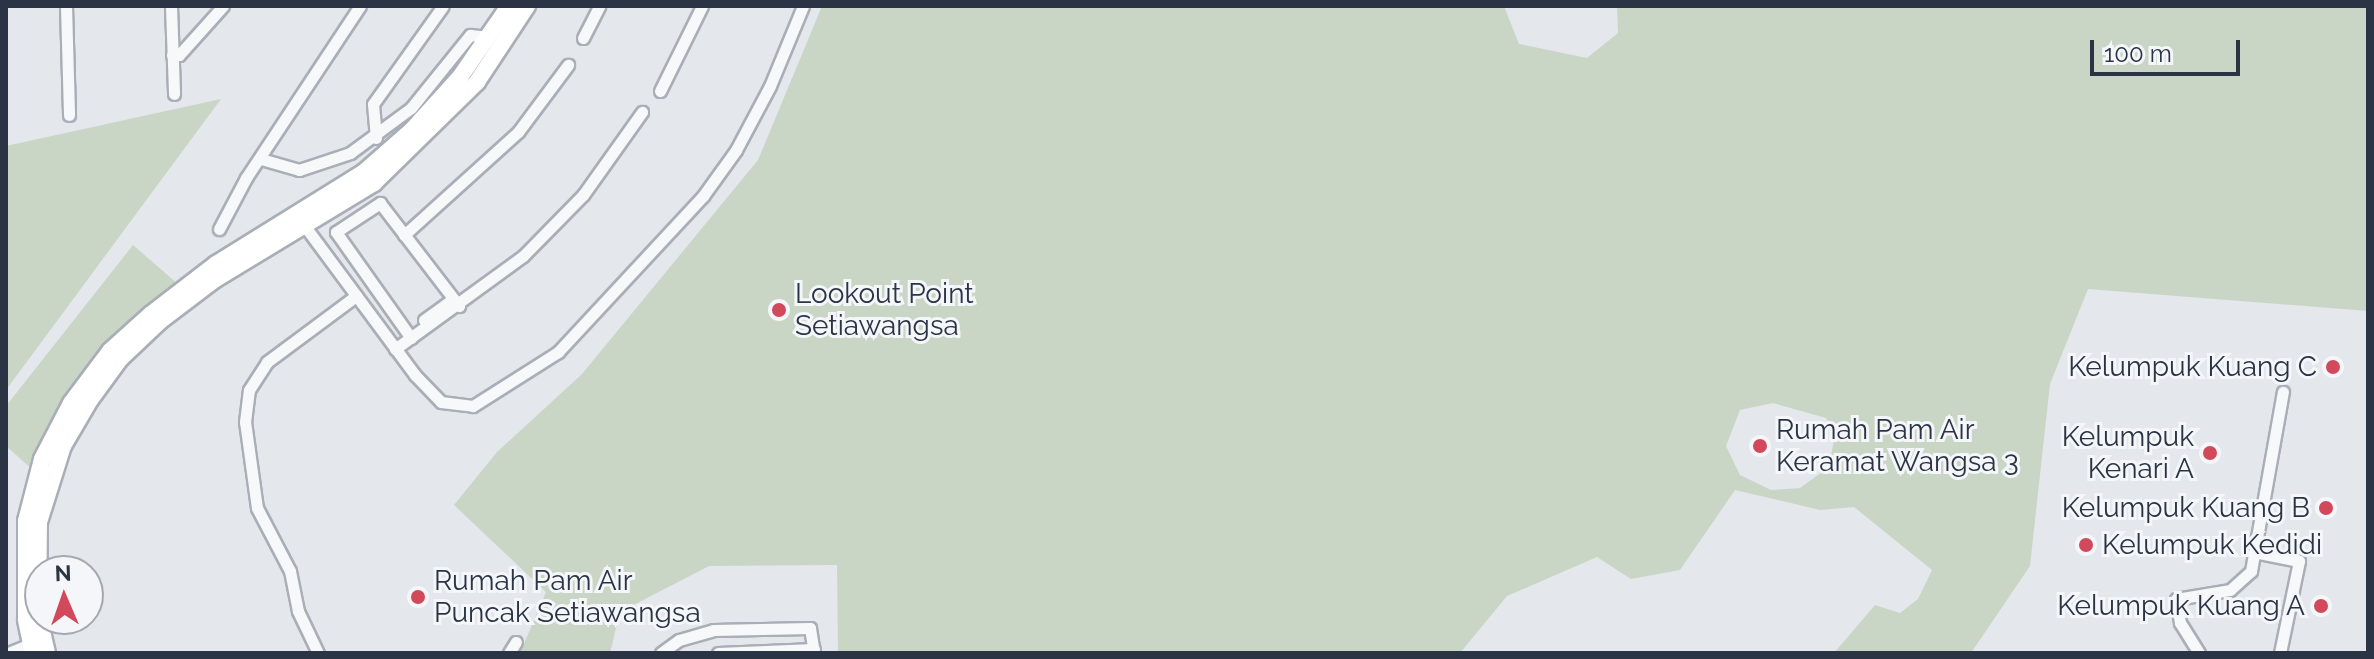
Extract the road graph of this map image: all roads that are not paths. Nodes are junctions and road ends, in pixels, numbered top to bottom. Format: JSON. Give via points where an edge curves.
{"nodes":[{"id":1,"x":66,"y":6,"type":"edge"},
{"id":2,"x":171,"y":6,"type":"edge"},
{"id":3,"x":223,"y":6,"type":"edge"},
{"id":4,"x":360,"y":6,"type":"edge"},
{"id":5,"x":443,"y":6,"type":"edge"},
{"id":6,"x":509,"y":6,"type":"edge"},
{"id":7,"x":527,"y":6,"type":"edge"},
{"id":8,"x":599,"y":6,"type":"edge"},
{"id":9,"x":702,"y":6,"type":"edge"},
{"id":10,"x":803,"y":6,"type":"edge"},
{"id":11,"x":489,"y":37,"type":"junction"},
{"id":12,"x":583,"y":38,"type":"dead end"},
{"id":13,"x":172,"y":55,"type":"junction"},
{"id":14,"x":568,"y":65,"type":"dead end"},
{"id":15,"x":660,"y":91,"type":"dead end"},
{"id":16,"x":174,"y":94,"type":"dead end"},
{"id":17,"x":642,"y":112,"type":"dead end"},
{"id":18,"x":69,"y":115,"type":"dead end"},
{"id":19,"x":376,"y":138,"type":"junction"},
{"id":20,"x":261,"y":159,"type":"junction"},
{"id":21,"x":301,"y":222,"type":"junction"},
{"id":22,"x":219,"y":229,"type":"dead end"},
{"id":23,"x":404,"y":235,"type":"junction"},
{"id":24,"x":356,"y":296,"type":"junction"},
{"id":25,"x":456,"y":302,"type":"junction"},
{"id":26,"x":409,"y":335,"type":"junction"},
{"id":27,"x":395,"y":349,"type":"junction"},
{"id":28,"x":2283,"y":392,"type":"dead end"},
{"id":29,"x":2254,"y":552,"type":"junction"},
{"id":30,"x":516,"y":642,"type":"dead end"},
{"id":31,"x":38,"y":647,"type":"edge"},
{"id":32,"x":814,"y":651,"type":"edge"},
{"id":33,"x":11,"y":652,"type":"edge"},
{"id":34,"x":313,"y":652,"type":"edge"},
{"id":35,"x":509,"y":653,"type":"edge"},
{"id":36,"x":661,"y":653,"type":"edge"},
{"id":37,"x":718,"y":653,"type":"edge"},
{"id":38,"x":2199,"y":653,"type":"edge"},
{"id":39,"x":2280,"y":653,"type":"edge"}],
"edges":[{"from":1,"to":18,"type":"street"},
{"from":2,"to":13,"type":"street"},
{"from":3,"to":13,"type":"street","via":[[179,55]]},
{"from":4,"to":20,"type":"street"},
{"from":5,"to":19,"type":"street","via":[[373,104]]},
{"from":6,"to":11,"type":"street"},
{"from":7,"to":21,"type":"street","via":[[477,82],[445,116],[374,183]]},
{"from":8,"to":12,"type":"street"},
{"from":9,"to":15,"type":"street"},
{"from":10,"to":27,"type":"street","via":[[770,86],[711,185],[646,263],[558,352],[473,406],[441,402]]},
{"from":11,"to":19,"type":"street","via":[[470,35],[411,108]]},
{"from":11,"to":21,"type":"street","via":[[411,131]]},
{"from":13,"to":16,"type":"street"},
{"from":14,"to":23,"type":"street","via":[[518,132]]},
{"from":17,"to":25,"type":"street","via":[[583,195],[523,256]]},
{"from":19,"to":20,"type":"street","via":[[313,168],[282,168]]},
{"from":20,"to":22,"type":"street"},
{"from":21,"to":24,"type":"street"},
{"from":21,"to":31,"type":"street","via":[[160,321],[120,359],[90,400],[63,446],[39,522]]},
{"from":23,"to":25,"type":"street"},
{"from":23,"to":26,"type":"street","via":[[380,203],[336,232]]},
{"from":24,"to":27,"type":"street"},
{"from":24,"to":34,"type":"street","via":[[267,362],[249,390],[245,422],[257,508],[290,571]]},
{"from":25,"to":26,"type":"street"},
{"from":26,"to":27,"type":"street"},
{"from":28,"to":29,"type":"street"},
{"from":29,"to":38,"type":"street","via":[[2251,571],[2240,585],[2176,599],[2180,623]]},
{"from":29,"to":39,"type":"street","via":[[2299,561]]},
{"from":30,"to":35,"type":"street"},
{"from":31,"to":33,"type":"street"},
{"from":32,"to":36,"type":"street","via":[[810,628],[713,630],[679,640]]},
{"from":32,"to":37,"type":"street"}]}
